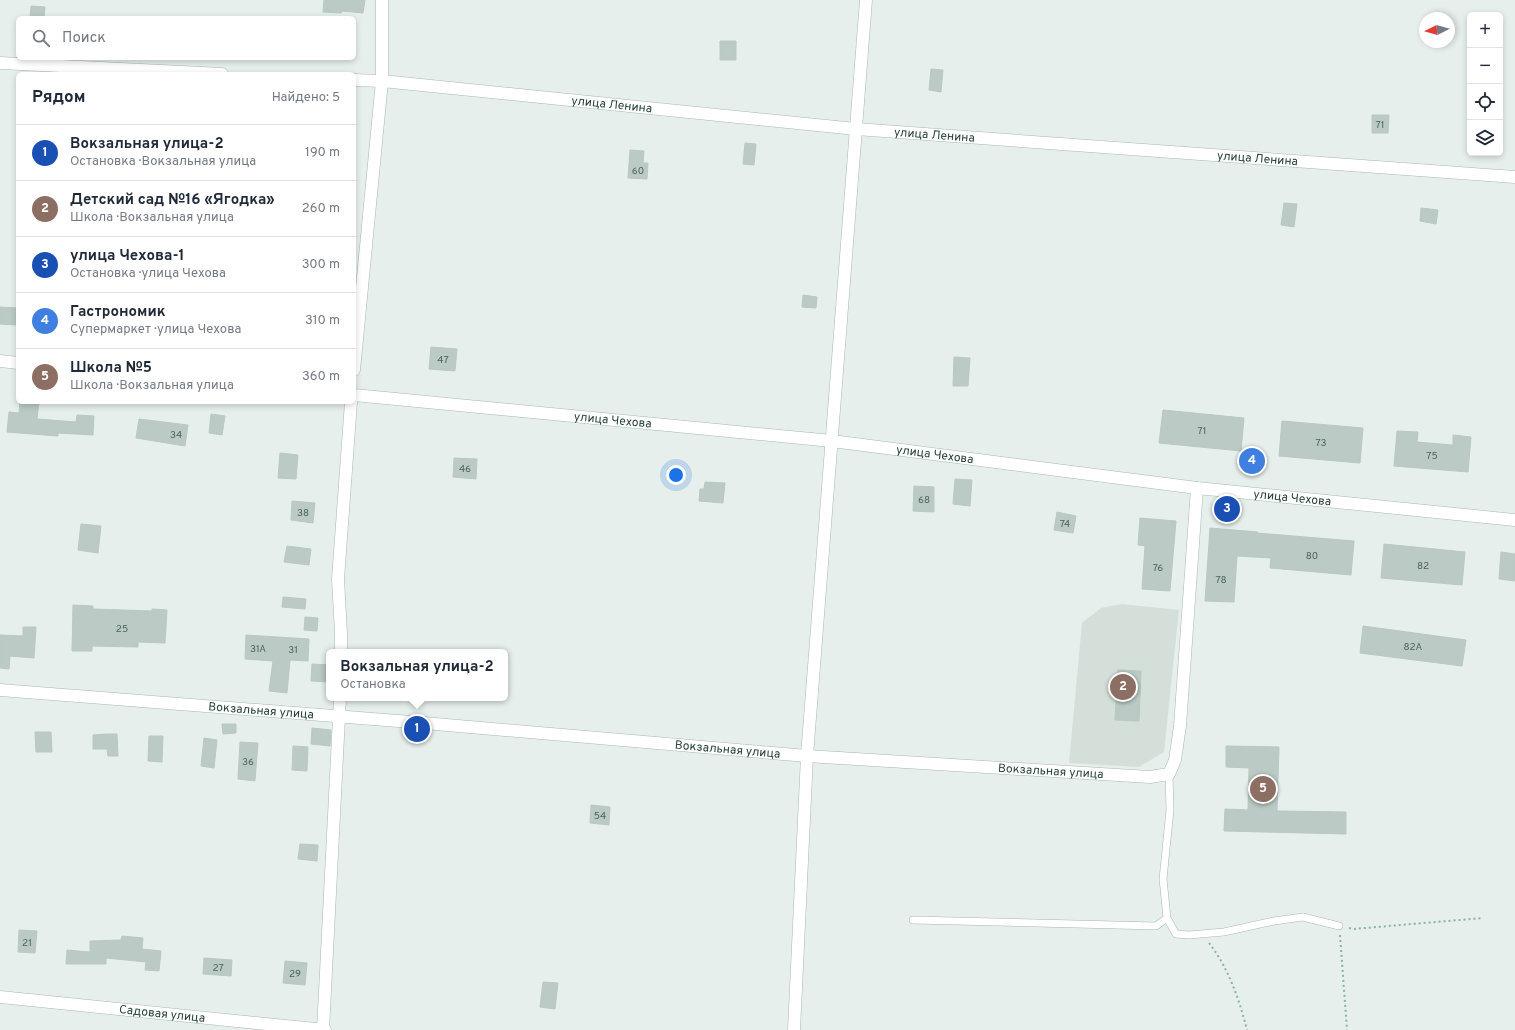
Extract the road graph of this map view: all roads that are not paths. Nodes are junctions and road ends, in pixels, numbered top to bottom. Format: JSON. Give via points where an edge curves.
{"nodes":[{"id":1,"x":382,"y":0,"type":"edge"},
{"id":2,"x":866,"y":0,"type":"edge"},
{"id":3,"x":0,"y":63,"type":"edge"},
{"id":4,"x":182,"y":72,"type":"edge"},
{"id":5,"x":356,"y":80,"type":"edge"},
{"id":6,"x":382,"y":81,"type":"junction"},
{"id":7,"x":856,"y":129,"type":"junction"},
{"id":8,"x":1515,"y":177,"type":"edge"},
{"id":9,"x":356,"y":349,"type":"edge"},
{"id":10,"x":0,"y":361,"type":"edge"},
{"id":11,"x":16,"y":363,"type":"edge"},
{"id":12,"x":356,"y":395,"type":"edge"},
{"id":13,"x":351,"y":404,"type":"edge"},
{"id":14,"x":832,"y":442,"type":"junction"},
{"id":15,"x":1197,"y":488,"type":"junction"},
{"id":16,"x":1515,"y":520,"type":"edge"},
{"id":17,"x":341,"y":649,"type":"edge"},
{"id":18,"x":0,"y":690,"type":"edge"},
{"id":19,"x":340,"y":701,"type":"edge"},
{"id":20,"x":339,"y":716,"type":"junction"},
{"id":21,"x":807,"y":756,"type":"junction"},
{"id":22,"x":1169,"y":774,"type":"junction"},
{"id":23,"x":1167,"y":918,"type":"junction"},
{"id":24,"x":913,"y":920,"type":"dead end"},
{"id":25,"x":1339,"y":926,"type":"road end"},
{"id":26,"x":0,"y":997,"type":"edge"},
{"id":27,"x":324,"y":1030,"type":"edge"},
{"id":28,"x":794,"y":1030,"type":"edge"}],
"edges":[{"from":1,"to":6,"type":"street"},
{"from":2,"to":7,"type":"street"},
{"from":3,"to":4,"type":"street"},
{"from":5,"to":6,"type":"street","name":"улица Ленина"},
{"from":6,"to":7,"type":"street","name":"улица Ленина"},
{"from":6,"to":9,"type":"street"},
{"from":7,"to":8,"type":"street","name":"улица Ленина"},
{"from":7,"to":14,"type":"street"},
{"from":10,"to":11,"type":"street"},
{"from":12,"to":14,"type":"street","name":"улица Чехова"},
{"from":13,"to":17,"type":"street","via":[[338,579]]},
{"from":14,"to":15,"type":"street","name":"улица Чехова"},
{"from":14,"to":21,"type":"street"},
{"from":15,"to":16,"type":"street","name":"улица Чехова"},
{"from":15,"to":22,"type":"street","via":[[1180,726],[1175,760]]},
{"from":18,"to":20,"type":"street","name":"Вокзальная улица"},
{"from":19,"to":20,"type":"street"},
{"from":20,"to":21,"type":"street","name":"Вокзальная улица"},
{"from":20,"to":27,"type":"street"},
{"from":21,"to":22,"type":"street","name":"Вокзальная улица","via":[[1150,777]]},
{"from":21,"to":28,"type":"street"},
{"from":22,"to":23,"type":"lane","via":[[1170,810],[1163,879]]},
{"from":23,"to":24,"type":"lane","via":[[1156,926]]},
{"from":23,"to":25,"type":"lane","via":[[1176,934],[1189,936],[1303,917]]},
{"from":26,"to":27,"type":"street","name":"Садовая улица"}]}
